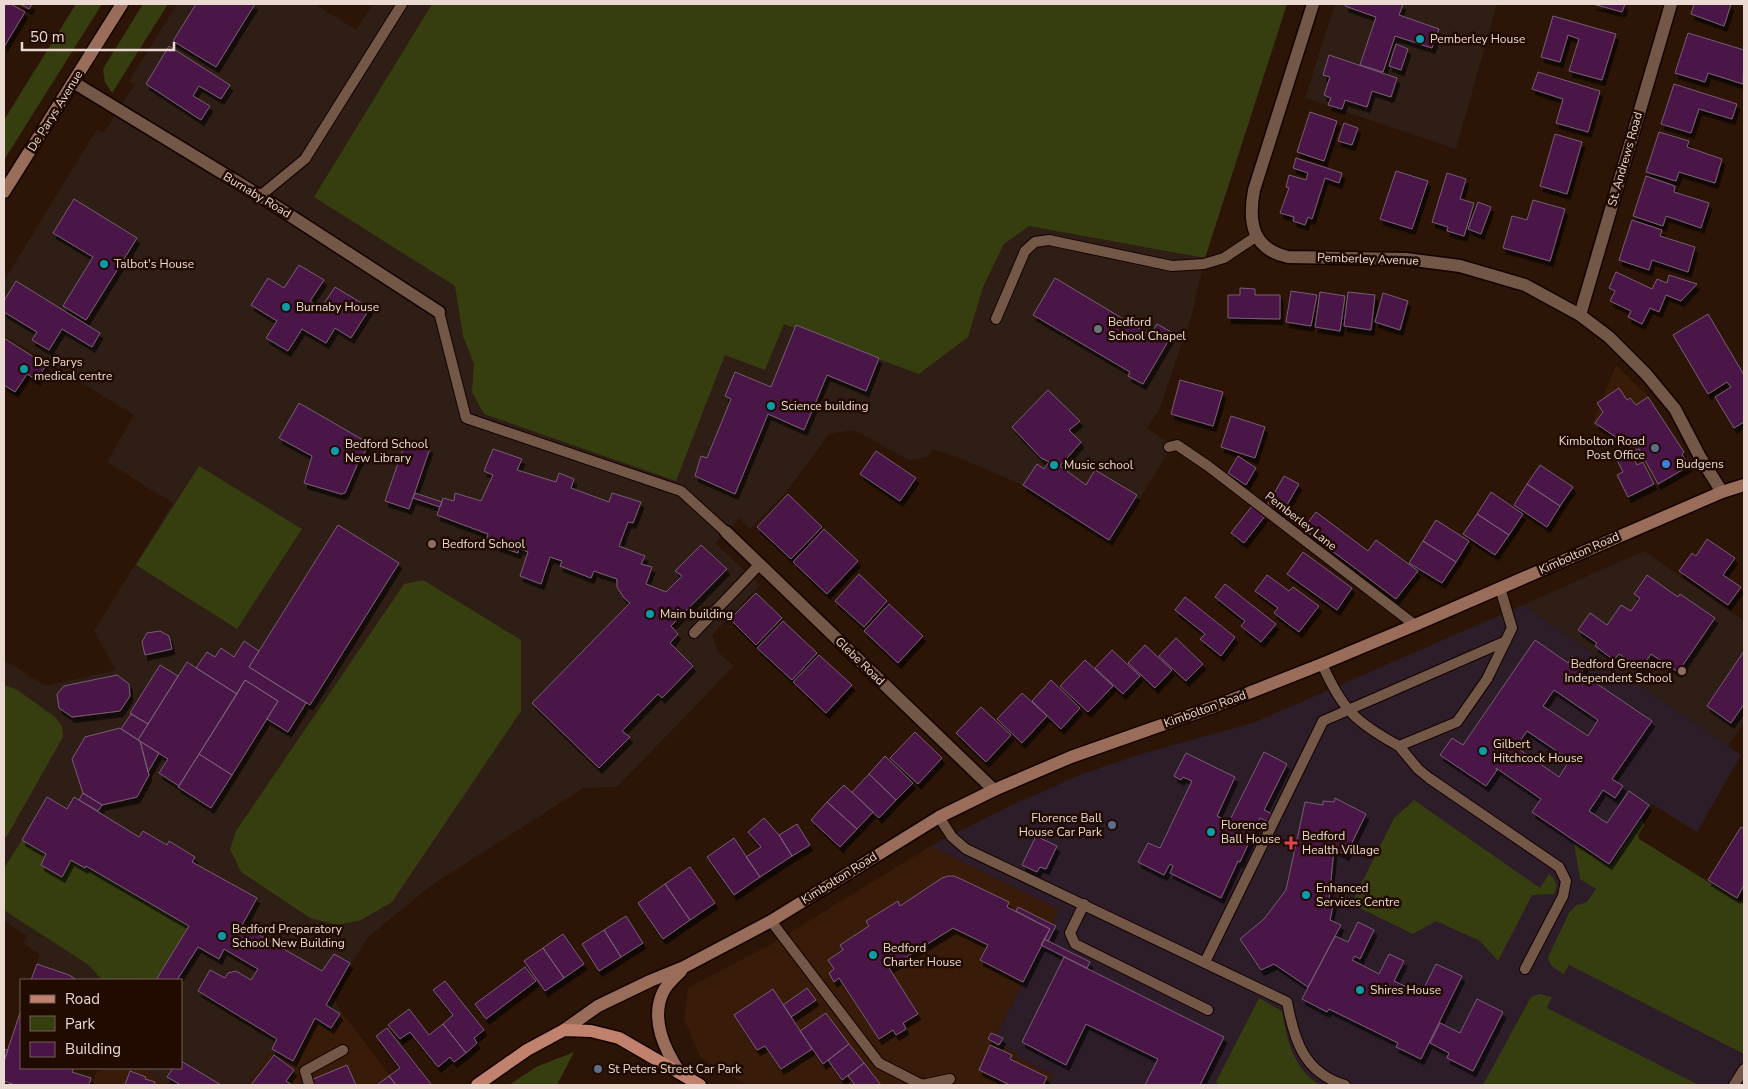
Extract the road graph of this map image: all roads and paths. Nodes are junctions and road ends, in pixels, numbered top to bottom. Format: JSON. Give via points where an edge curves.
{"nodes":[{"id":1,"x":122,"y":4,"type":"edge"},
{"id":2,"x":402,"y":4,"type":"edge"},
{"id":3,"x":1313,"y":4,"type":"edge"},
{"id":4,"x":1671,"y":4,"type":"edge"},
{"id":5,"x":72,"y":82,"type":"junction"},
{"id":6,"x":4,"y":192,"type":"edge"},
{"id":7,"x":260,"y":196,"type":"junction"},
{"id":8,"x":1257,"y":236,"type":"junction"},
{"id":9,"x":439,"y":312,"type":"joint"},
{"id":10,"x":1580,"y":314,"type":"junction"},
{"id":11,"x":996,"y":319,"type":"dead end"},
{"id":12,"x":1169,"y":447,"type":"dead end"},
{"id":13,"x":1744,"y":485,"type":"edge"},
{"id":14,"x":1722,"y":492,"type":"junction"},
{"id":15,"x":726,"y":532,"type":"joint"},
{"id":16,"x":759,"y":565,"type":"junction"},
{"id":17,"x":1500,"y":588,"type":"junction"},
{"id":18,"x":1415,"y":625,"type":"junction"},
{"id":19,"x":694,"y":632,"type":"dead end"},
{"id":20,"x":1506,"y":641,"type":"junction"},
{"id":21,"x":1322,"y":664,"type":"junction"},
{"id":22,"x":1348,"y":710,"type":"junction"},
{"id":23,"x":1398,"y":746,"type":"junction"},
{"id":24,"x":994,"y":790,"type":"junction"},
{"id":25,"x":939,"y":817,"type":"junction"},
{"id":26,"x":1084,"y":904,"type":"junction"},
{"id":27,"x":771,"y":921,"type":"junction"},
{"id":28,"x":1205,"y":962,"type":"junction"},
{"id":29,"x":684,"y":967,"type":"junction"},
{"id":30,"x":1525,"y":969,"type":"dead end"},
{"id":31,"x":1208,"y":1010,"type":"dead end"},
{"id":32,"x":564,"y":1030,"type":"junction"},
{"id":33,"x":343,"y":1050,"type":"dead end"},
{"id":34,"x":1744,"y":1069,"type":"edge"},
{"id":35,"x":680,"y":1073,"type":"junction"},
{"id":36,"x":950,"y":1080,"type":"dead end"},
{"id":37,"x":309,"y":1085,"type":"edge"},
{"id":38,"x":477,"y":1085,"type":"edge"},
{"id":39,"x":700,"y":1085,"type":"edge"},
{"id":40,"x":1345,"y":1085,"type":"edge"},
{"id":41,"x":1734,"y":1085,"type":"edge"}],
"edges":[{"from":1,"to":5,"type":"main road","name":"De Parys Avenue"},
{"from":2,"to":7,"type":"lane","via":[[305,159]]},
{"from":3,"to":8,"type":"street","name":"Pemberley Avenue","via":[[1254,190],[1250,209]]},
{"from":4,"to":10,"type":"street","name":"St. Andrews Road"},
{"from":5,"to":6,"type":"main road","name":"De Parys Avenue"},
{"from":5,"to":7,"type":"street","name":"Burnaby Road"},
{"from":7,"to":9,"type":"street","name":"Burnaby Road"},
{"from":8,"to":10,"type":"street","name":"Pemberley Avenue","via":[[1275,254],[1288,257],[1406,259],[1460,266],[1525,285]]},
{"from":8,"to":11,"type":"lane","via":[[1224,258],[1204,264],[1172,266],[1049,240],[1035,242],[1025,251]]},
{"from":9,"to":15,"type":"lane","via":[[466,418],[681,491]]},
{"from":10,"to":14,"type":"street","name":"Pemberley Avenue","via":[[1609,337],[1675,409]]},
{"from":12,"to":18,"type":"lane","name":"Pemberley Lane","via":[[1177,445],[1208,466]]},
{"from":13,"to":14,"type":"main road","name":"Kimbolton Road"},
{"from":14,"to":17,"type":"main road","name":"Kimbolton Road"},
{"from":15,"to":16,"type":"street","name":"Glebe Road"},
{"from":16,"to":19,"type":"lane"},
{"from":16,"to":24,"type":"street","name":"Glebe Road"},
{"from":17,"to":18,"type":"main road","name":"Kimbolton Road"},
{"from":17,"to":20,"type":"lane","via":[[1512,628]]},
{"from":18,"to":21,"type":"main road","name":"Kimbolton Road"},
{"from":20,"to":22,"type":"lane"},
{"from":20,"to":23,"type":"lane","via":[[1488,679],[1457,722]]},
{"from":21,"to":22,"type":"lane","via":[[1333,689]]},
{"from":21,"to":24,"type":"main road","name":"Kimbolton Road","via":[[1070,757]]},
{"from":22,"to":23,"type":"lane","via":[[1371,731]]},
{"from":22,"to":28,"type":"lane","via":[[1323,721]]},
{"from":23,"to":30,"type":"lane","via":[[1429,778],[1559,867],[1566,881],[1563,896]]},
{"from":24,"to":25,"type":"main road","name":"Kimbolton Road"},
{"from":25,"to":26,"type":"lane","via":[[952,838],[966,849]]},
{"from":25,"to":27,"type":"main road","name":"Kimbolton Road"},
{"from":26,"to":28,"type":"lane"},
{"from":26,"to":31,"type":"lane","via":[[1070,933],[1075,944]]},
{"from":27,"to":29,"type":"main road","name":"Kimbolton Road"},
{"from":27,"to":36,"type":"lane","via":[[879,1063],[922,1085]]},
{"from":28,"to":40,"type":"lane","via":[[1287,1002],[1292,1028],[1302,1053],[1319,1073]]},
{"from":29,"to":32,"type":"main road","name":"Kimbolton Road","via":[[598,1006]]},
{"from":29,"to":35,"type":"main road","name":"Kimbolton Road","via":[[663,992],[658,1014],[664,1046]]},
{"from":32,"to":35,"type":"main road","via":[[591,1031],[619,1038]]},
{"from":32,"to":38,"type":"main road","via":[[527,1050]]},
{"from":33,"to":37,"type":"lane","via":[[305,1071]]},
{"from":34,"to":41,"type":"lane"},
{"from":35,"to":39,"type":"main road"}]}
